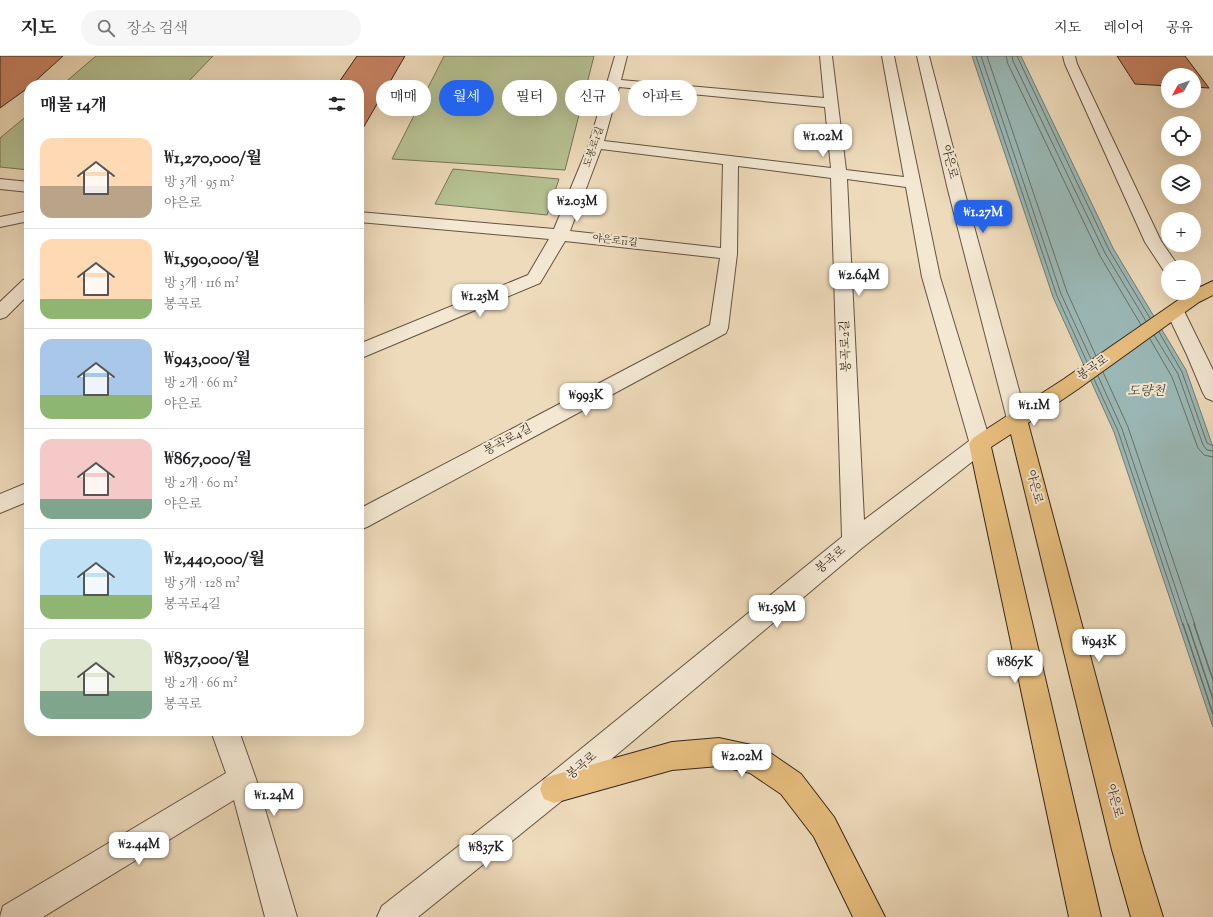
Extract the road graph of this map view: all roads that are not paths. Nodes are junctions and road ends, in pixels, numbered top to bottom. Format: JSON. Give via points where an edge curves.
{"nodes":[{"id":1,"x":621,"y":56,"type":"edge"},
{"id":2,"x":826,"y":56,"type":"edge"},
{"id":3,"x":888,"y":56,"type":"edge"},
{"id":4,"x":923,"y":56,"type":"edge"},
{"id":5,"x":1069,"y":56,"type":"edge"},
{"id":6,"x":615,"y":80,"type":"edge"},
{"id":7,"x":620,"y":84,"type":"edge"},
{"id":8,"x":831,"y":103,"type":"junction"},
{"id":9,"x":604,"y":116,"type":"edge"},
{"id":10,"x":596,"y":144,"type":"junction"},
{"id":11,"x":731,"y":160,"type":"junction"},
{"id":12,"x":839,"y":174,"type":"junction"},
{"id":13,"x":913,"y":183,"type":"junction"},
{"id":14,"x":0,"y":184,"type":"edge"},
{"id":15,"x":24,"y":186,"type":"edge"},
{"id":16,"x":24,"y":217,"type":"edge"},
{"id":17,"x":364,"y":217,"type":"edge"},
{"id":18,"x":0,"y":222,"type":"edge"},
{"id":19,"x":560,"y":235,"type":"junction"},
{"id":20,"x":729,"y":254,"type":"junction"},
{"id":21,"x":1165,"y":260,"type":"edge"},
{"id":22,"x":1213,"y":287,"type":"edge"},
{"id":23,"x":24,"y":289,"type":"edge"},
{"id":24,"x":1201,"y":292,"type":"edge"},
{"id":25,"x":1187,"y":300,"type":"edge"},
{"id":26,"x":1176,"y":311,"type":"junction"},
{"id":27,"x":0,"y":313,"type":"edge"},
{"id":28,"x":364,"y":350,"type":"edge"},
{"id":29,"x":1213,"y":393,"type":"edge"},
{"id":30,"x":1017,"y":419,"type":"junction"},
{"id":31,"x":980,"y":444,"type":"junction"},
{"id":32,"x":24,"y":493,"type":"edge"},
{"id":33,"x":0,"y":504,"type":"edge"},
{"id":34,"x":364,"y":517,"type":"edge"},
{"id":35,"x":854,"y":541,"type":"junction"},
{"id":36,"x":227,"y":736,"type":"edge"},
{"id":37,"x":242,"y":779,"type":"junction"},
{"id":38,"x":554,"y":789,"type":"junction"},
{"id":39,"x":14,"y":917,"type":"edge"},
{"id":40,"x":281,"y":917,"type":"edge"},
{"id":41,"x":393,"y":917,"type":"edge"},
{"id":42,"x":869,"y":917,"type":"edge"},
{"id":43,"x":1085,"y":917,"type":"edge"},
{"id":44,"x":1147,"y":917,"type":"edge"}],
"edges":[{"from":1,"to":6,"type":"street","name":"도봉로1길"},
{"from":2,"to":8,"type":"street","name":"봉곡로2길"},
{"from":3,"to":13,"type":"street"},
{"from":4,"to":30,"type":"street","name":"야은로"},
{"from":5,"to":21,"type":"street","via":[[1153,242]]},
{"from":7,"to":8,"type":"street"},
{"from":8,"to":12,"type":"street","name":"봉곡로2길"},
{"from":9,"to":10,"type":"street","name":"도봉로1길"},
{"from":10,"to":11,"type":"street"},
{"from":10,"to":19,"type":"street","name":"도봉로1길"},
{"from":11,"to":12,"type":"street"},
{"from":11,"to":20,"type":"street"},
{"from":12,"to":13,"type":"street"},
{"from":12,"to":35,"type":"street","name":"봉곡로2길"},
{"from":13,"to":31,"type":"street","via":[[931,277]]},
{"from":14,"to":15,"type":"street"},
{"from":16,"to":18,"type":"street"},
{"from":17,"to":19,"type":"street","name":"야은로11길"},
{"from":19,"to":20,"type":"street","name":"야은로11길"},
{"from":19,"to":28,"type":"street","via":[[534,279]]},
{"from":20,"to":34,"type":"street","name":"봉곡로4길","via":[[719,328]]},
{"from":22,"to":24,"type":"main road","name":"봉곡로"},
{"from":23,"to":27,"type":"street"},
{"from":25,"to":26,"type":"main road","name":"봉곡로"},
{"from":26,"to":29,"type":"street"},
{"from":26,"to":30,"type":"main road","name":"봉곡로"},
{"from":30,"to":31,"type":"main road","name":"봉곡로"},
{"from":30,"to":44,"type":"main road","name":"야은로","via":[[1127,850]]},
{"from":31,"to":35,"type":"street","name":"봉곡로"},
{"from":31,"to":43,"type":"main road"},
{"from":32,"to":33,"type":"street"},
{"from":35,"to":38,"type":"street","name":"봉곡로"},
{"from":36,"to":37,"type":"street"},
{"from":37,"to":39,"type":"street"},
{"from":37,"to":40,"type":"street"},
{"from":38,"to":41,"type":"street","name":"봉곡로"},
{"from":38,"to":42,"type":"main road","via":[[672,756],[719,752],[756,760],[791,784],[824,827]]}]}
